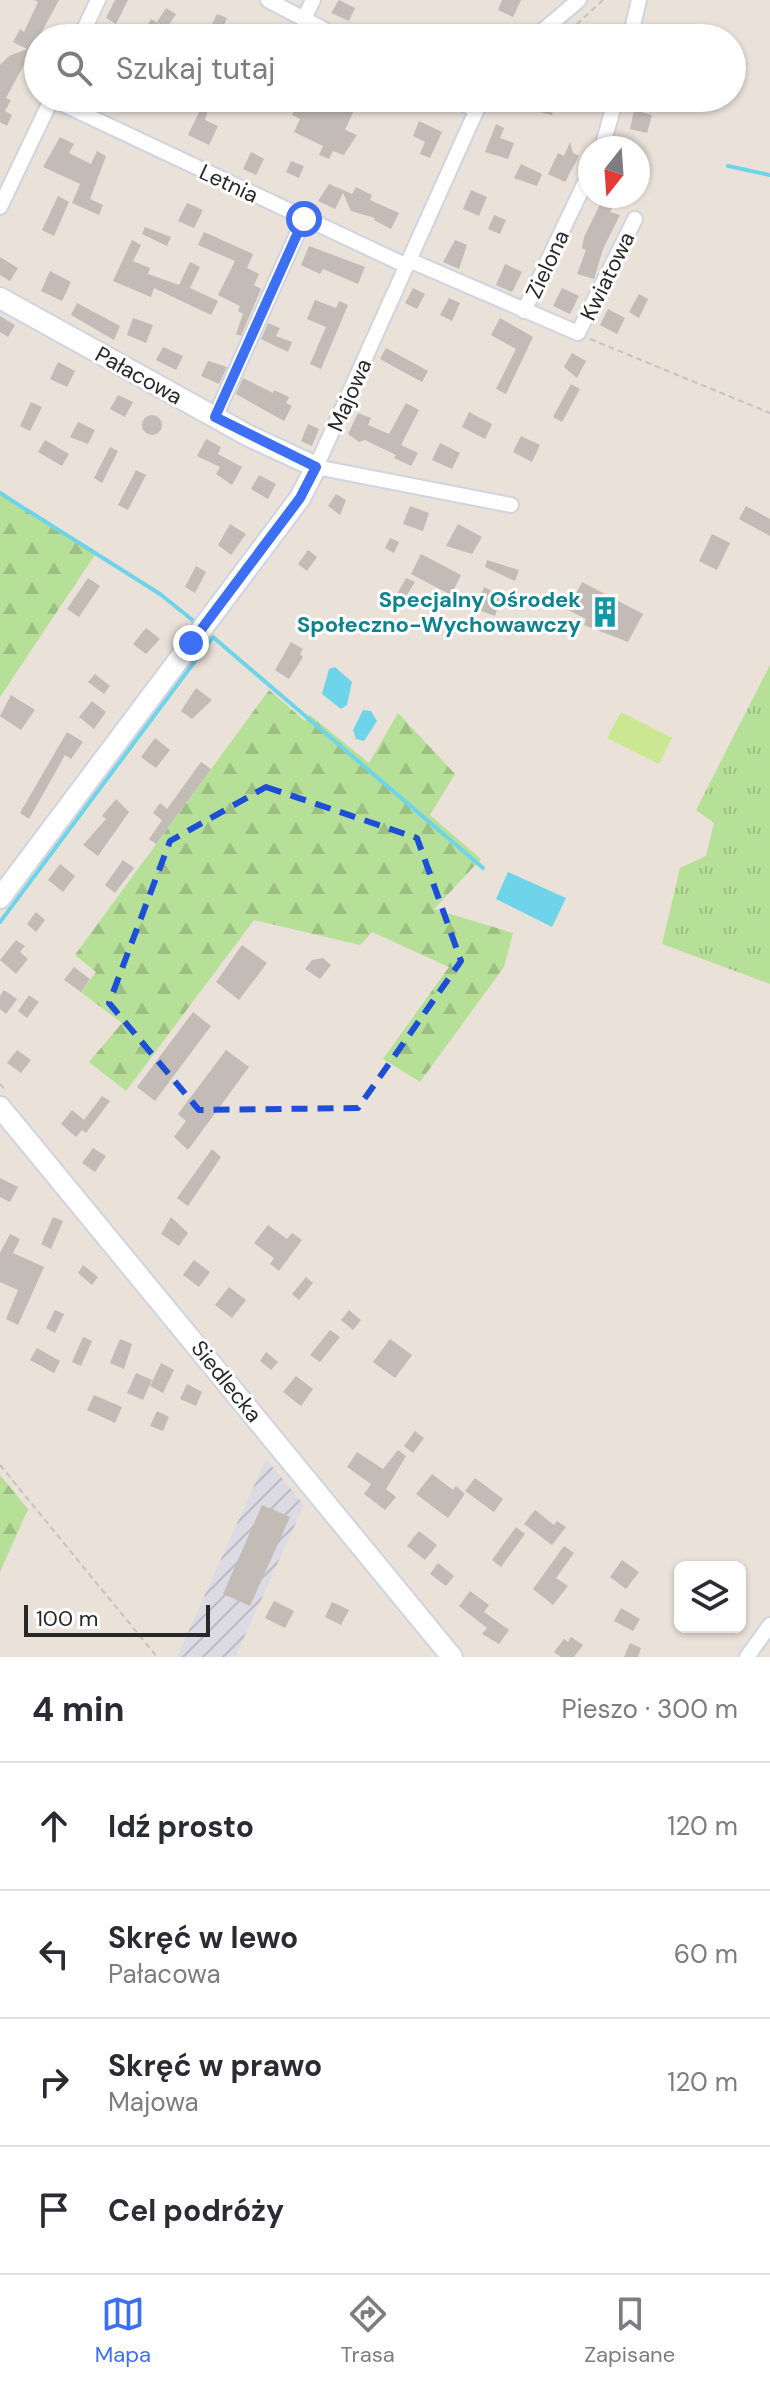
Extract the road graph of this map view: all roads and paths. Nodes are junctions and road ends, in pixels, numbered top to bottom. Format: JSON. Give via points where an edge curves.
{"nodes":[{"id":1,"x":98,"y":0,"type":"edge"},
{"id":2,"x":268,"y":0,"type":"edge"},
{"id":3,"x":313,"y":0,"type":"edge"},
{"id":4,"x":579,"y":0,"type":"edge"},
{"id":5,"x":603,"y":0,"type":"edge"},
{"id":6,"x":639,"y":0,"type":"edge"},
{"id":7,"x":304,"y":19,"type":"junction"},
{"id":8,"x":87,"y":24,"type":"edge"},
{"id":9,"x":313,"y":24,"type":"edge"},
{"id":10,"x":551,"y":24,"type":"edge"},
{"id":11,"x":577,"y":24,"type":"edge"},
{"id":12,"x":633,"y":24,"type":"edge"},
{"id":13,"x":45,"y":112,"type":"edge"},
{"id":14,"x":81,"y":112,"type":"edge"},
{"id":15,"x":475,"y":112,"type":"edge"},
{"id":16,"x":612,"y":112,"type":"edge"},
{"id":17,"x":605,"y":136,"type":"edge"},
{"id":18,"x":578,"y":197,"type":"edge"},
{"id":19,"x":0,"y":207,"type":"edge"},
{"id":20,"x":304,"y":219,"type":"junction"},
{"id":21,"x":635,"y":219,"type":"dead end"},
{"id":22,"x":408,"y":263,"type":"junction"},
{"id":23,"x":0,"y":298,"type":"edge"},
{"id":24,"x":524,"y":311,"type":"junction"},
{"id":25,"x":578,"y":333,"type":"junction"},
{"id":26,"x":770,"y":413,"type":"edge"},
{"id":27,"x":215,"y":417,"type":"junction"},
{"id":28,"x":316,"y":467,"type":"junction"},
{"id":29,"x":511,"y":505,"type":"dead end"},
{"id":30,"x":0,"y":898,"type":"edge"},
{"id":31,"x":0,"y":1107,"type":"edge"},
{"id":32,"x":0,"y":1465,"type":"edge"},
{"id":33,"x":770,"y":1625,"type":"edge"},
{"id":34,"x":157,"y":1657,"type":"edge"},
{"id":35,"x":452,"y":1657,"type":"edge"},
{"id":36,"x":747,"y":1657,"type":"edge"}],
"edges":[{"from":1,"to":8,"type":"street"},
{"from":2,"to":7,"type":"street"},
{"from":3,"to":7,"type":"street"},
{"from":4,"to":10,"type":"street"},
{"from":5,"to":11,"type":"path"},
{"from":6,"to":12,"type":"street"},
{"from":7,"to":9,"type":"street"},
{"from":13,"to":19,"type":"street"},
{"from":14,"to":20,"type":"street","name":"Letnia"},
{"from":15,"to":22,"type":"street","name":"Majowa"},
{"from":16,"to":17,"type":"street"},
{"from":18,"to":24,"type":"street","name":"Zielona"},
{"from":20,"to":22,"type":"street","name":"Letnia"},
{"from":20,"to":27,"type":"street"},
{"from":21,"to":25,"type":"street","name":"Kwiatowa"},
{"from":22,"to":24,"type":"street","name":"Letnia"},
{"from":22,"to":28,"type":"street","name":"Majowa"},
{"from":23,"to":27,"type":"street","name":"Pałacowa"},
{"from":24,"to":25,"type":"street","name":"Letnia"},
{"from":25,"to":26,"type":"path"},
{"from":27,"to":28,"type":"street","name":"Pałacowa"},
{"from":28,"to":29,"type":"street","name":"Pałacowa"},
{"from":28,"to":30,"type":"street","name":"Majowa","via":[[300,498]]},
{"from":31,"to":35,"type":"street","name":"Siedlecka"},
{"from":32,"to":34,"type":"path"},
{"from":33,"to":36,"type":"street"}]}
